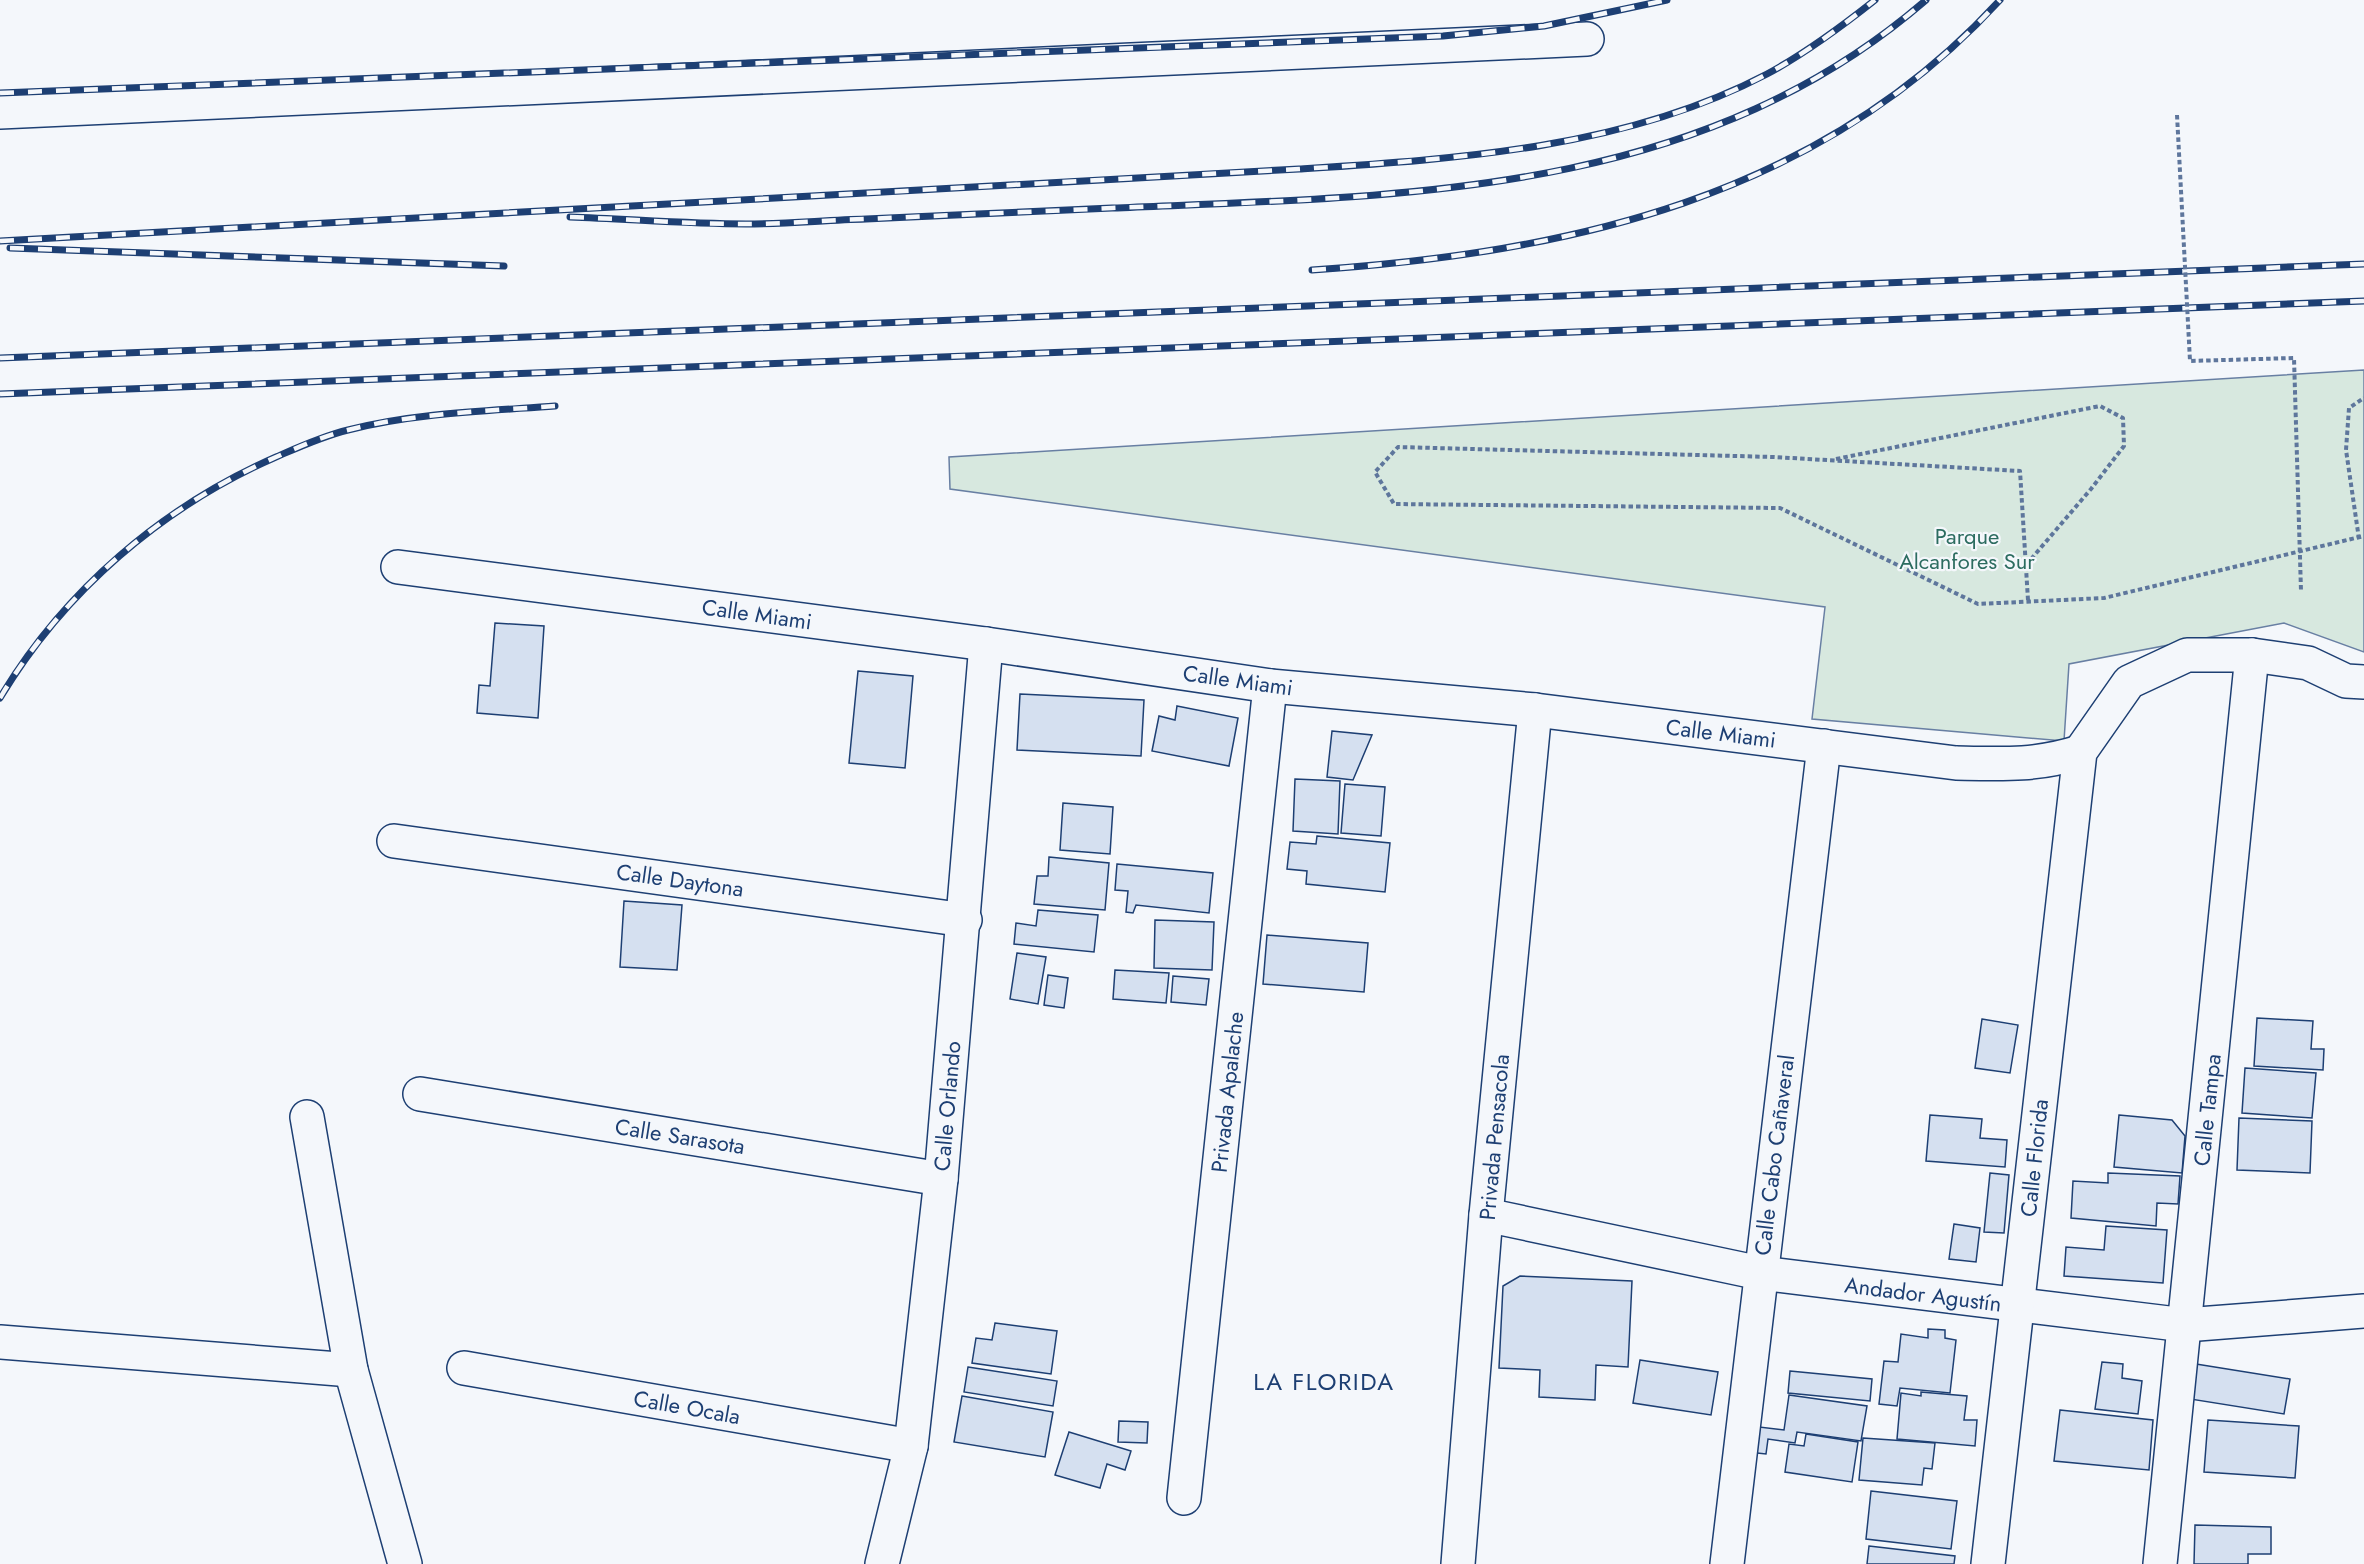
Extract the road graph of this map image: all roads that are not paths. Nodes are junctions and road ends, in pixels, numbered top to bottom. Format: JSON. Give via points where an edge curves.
{"nodes":[{"id":1,"x":1587,"y":39,"type":"dead end"},
{"id":2,"x":0,"y":112,"type":"edge"},
{"id":3,"x":398,"y":567,"type":"dead end"},
{"id":4,"x":986,"y":645,"type":"junction"},
{"id":5,"x":2252,"y":655,"type":"junction"},
{"id":6,"x":2364,"y":682,"type":"edge"},
{"id":7,"x":1270,"y":686,"type":"junction"},
{"id":8,"x":1535,"y":710,"type":"junction"},
{"id":9,"x":1824,"y":746,"type":"junction"},
{"id":10,"x":2080,"y":752,"type":"junction"},
{"id":11,"x":394,"y":841,"type":"dead end"},
{"id":12,"x":965,"y":920,"type":"junction"},
{"id":13,"x":420,"y":1094,"type":"dead end"},
{"id":14,"x":307,"y":1117,"type":"dead end"},
{"id":15,"x":941,"y":1179,"type":"junction"},
{"id":16,"x":1486,"y":1215,"type":"junction"},
{"id":17,"x":1760,"y":1273,"type":"junction"},
{"id":18,"x":2017,"y":1306,"type":"junction"},
{"id":19,"x":2364,"y":1311,"type":"edge"},
{"id":20,"x":2186,"y":1325,"type":"junction"},
{"id":21,"x":0,"y":1342,"type":"edge"},
{"id":22,"x":464,"y":1368,"type":"dead end"},
{"id":23,"x":351,"y":1370,"type":"junction"},
{"id":24,"x":911,"y":1446,"type":"junction"},
{"id":25,"x":1184,"y":1498,"type":"dead end"},
{"id":26,"x":405,"y":1564,"type":"edge"},
{"id":27,"x":882,"y":1564,"type":"edge"},
{"id":28,"x":1458,"y":1564,"type":"edge"},
{"id":29,"x":1727,"y":1564,"type":"edge"},
{"id":30,"x":1988,"y":1564,"type":"edge"},
{"id":31,"x":2160,"y":1564,"type":"edge"}],
"edges":[{"from":1,"to":2,"type":"street"},
{"from":3,"to":4,"type":"street","name":"Calle Miami"},
{"from":4,"to":7,"type":"street","name":"Calle Miami"},
{"from":4,"to":12,"type":"street","name":"Calle Orlando"},
{"from":5,"to":6,"type":"street","via":[[2308,663],[2346,681]]},
{"from":5,"to":10,"type":"street","via":[[2187,655],[2129,682]]},
{"from":5,"to":20,"type":"street","name":"Calle Tampa"},
{"from":7,"to":8,"type":"street","name":"Calle Miami"},
{"from":7,"to":25,"type":"street","name":"Privada Apalache"},
{"from":8,"to":9,"type":"street","name":"Calle Miami"},
{"from":8,"to":16,"type":"street","name":"Privada Pensacola"},
{"from":9,"to":10,"type":"street","name":"Calle Miami","via":[[1956,763],[2023,765]]},
{"from":9,"to":17,"type":"street","name":"Calle Cabo Cañaveral"},
{"from":10,"to":18,"type":"street","name":"Calle Florida"},
{"from":11,"to":12,"type":"street","name":"Calle Daytona"},
{"from":12,"to":15,"type":"street","name":"Calle Orlando"},
{"from":13,"to":15,"type":"street","name":"Calle Sarasota"},
{"from":14,"to":23,"type":"street"},
{"from":15,"to":24,"type":"street","name":"Calle Orlando"},
{"from":16,"to":17,"type":"street","name":"Andador Agustín"},
{"from":16,"to":28,"type":"street","name":"Privada Pensacola"},
{"from":17,"to":18,"type":"street","name":"Andador Agustín"},
{"from":17,"to":29,"type":"street","name":"Calle Cabo Cañaveral"},
{"from":18,"to":20,"type":"street","name":"Andador Agustín"},
{"from":18,"to":30,"type":"street","name":"Calle Florida"},
{"from":19,"to":20,"type":"street","name":"Andador Agustín"},
{"from":20,"to":31,"type":"street","name":"Calle Tampa"},
{"from":21,"to":23,"type":"street"},
{"from":22,"to":24,"type":"street","name":"Calle Ocala"},
{"from":23,"to":26,"type":"street"},
{"from":24,"to":27,"type":"street","name":"Calle Orlando"}]}
